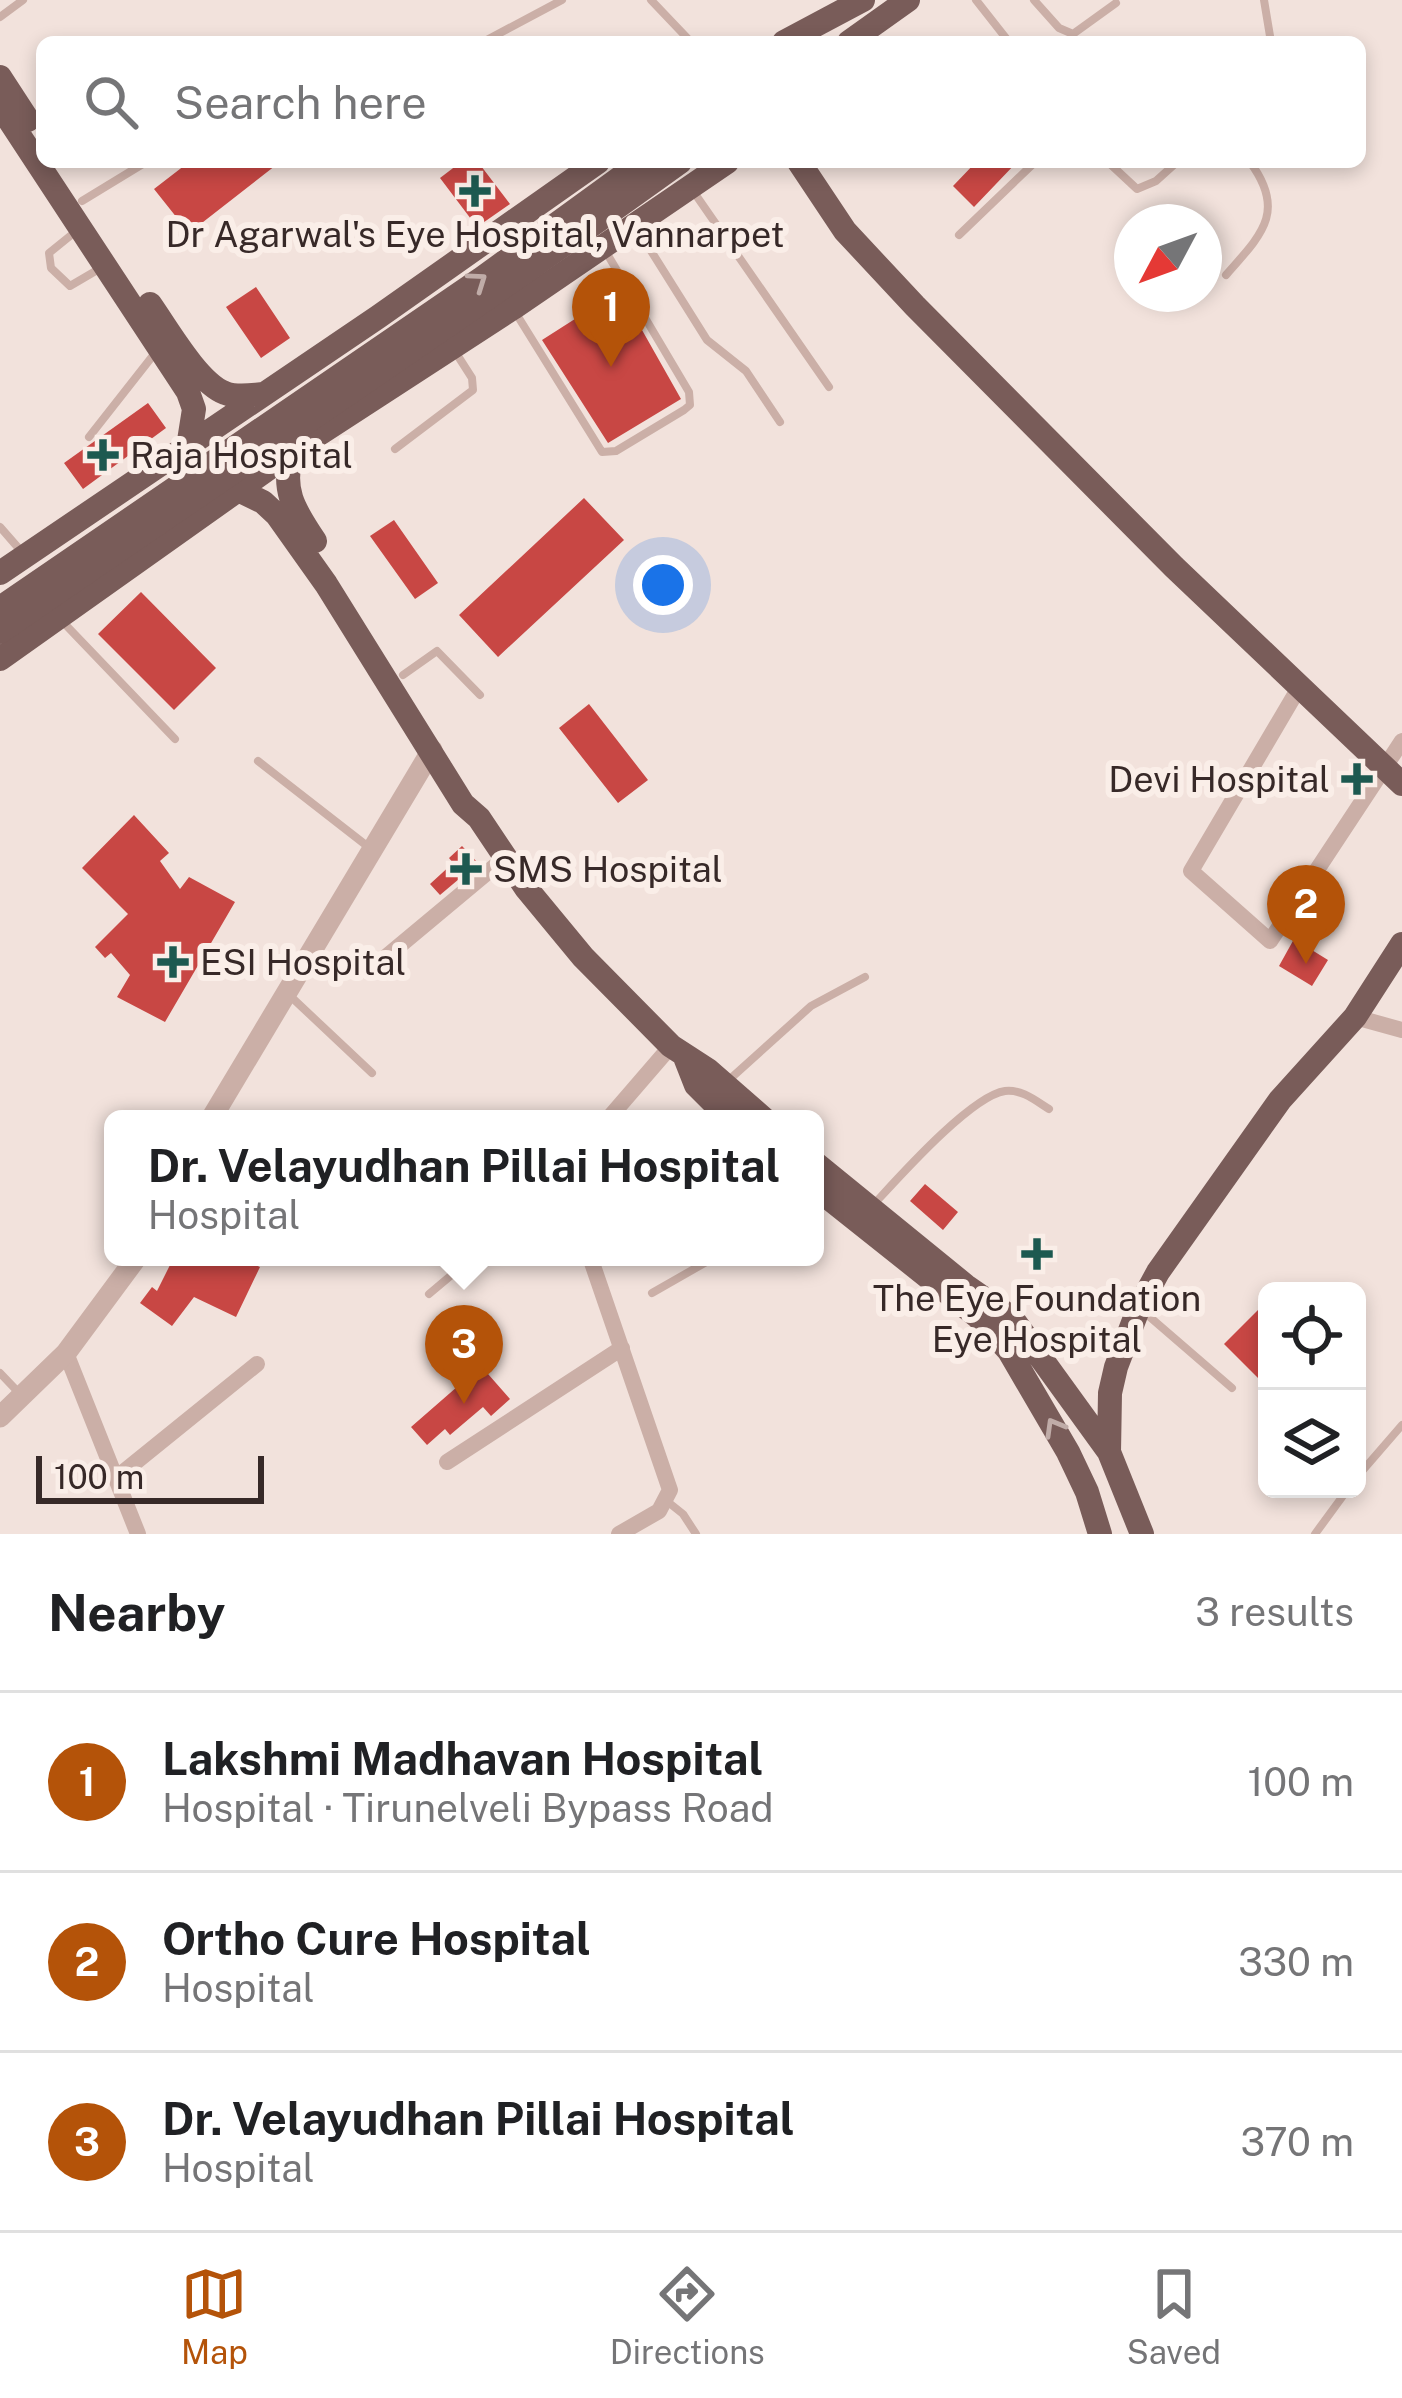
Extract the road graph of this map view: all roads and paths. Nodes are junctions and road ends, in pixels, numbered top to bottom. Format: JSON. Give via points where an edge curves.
{"nodes":[{"id":1,"x":23,"y":0,"type":"edge"},
{"id":2,"x":562,"y":0,"type":"edge"},
{"id":3,"x":652,"y":0,"type":"edge"},
{"id":4,"x":976,"y":0,"type":"edge"},
{"id":5,"x":1034,"y":0,"type":"edge"},
{"id":6,"x":1264,"y":0,"type":"edge"},
{"id":7,"x":1116,"y":2,"type":"edge"},
{"id":8,"x":881,"y":4,"type":"edge"},
{"id":9,"x":0,"y":16,"type":"edge"},
{"id":10,"x":494,"y":36,"type":"edge"},
{"id":11,"x":685,"y":36,"type":"edge"},
{"id":12,"x":799,"y":36,"type":"edge"},
{"id":13,"x":819,"y":36,"type":"edge"},
{"id":14,"x":854,"y":36,"type":"edge"},
{"id":15,"x":873,"y":36,"type":"edge"},
{"id":16,"x":1004,"y":36,"type":"edge"},
{"id":17,"x":1270,"y":36,"type":"edge"},
{"id":18,"x":0,"y":77,"type":"edge"},
{"id":19,"x":4,"y":122,"type":"edge"},
{"id":20,"x":36,"y":132,"type":"edge"},
{"id":21,"x":36,"y":166,"type":"edge"},
{"id":22,"x":37,"y":168,"type":"edge"},
{"id":23,"x":60,"y":168,"type":"edge"},
{"id":24,"x":136,"y":168,"type":"edge"},
{"id":25,"x":589,"y":168,"type":"edge"},
{"id":26,"x":634,"y":168,"type":"edge"},
{"id":27,"x":672,"y":168,"type":"edge"},
{"id":28,"x":718,"y":168,"type":"edge"},
{"id":29,"x":803,"y":168,"type":"edge"},
{"id":30,"x":1029,"y":168,"type":"edge"},
{"id":31,"x":1114,"y":168,"type":"edge"},
{"id":32,"x":1170,"y":168,"type":"edge"},
{"id":33,"x":1254,"y":168,"type":"edge"},
{"id":34,"x":690,"y":187,"type":"junction"},
{"id":35,"x":82,"y":201,"type":"junction"},
{"id":36,"x":635,"y":226,"type":"junction"},
{"id":37,"x":81,"y":228,"type":"junction"},
{"id":38,"x":959,"y":236,"type":"dead end"},
{"id":39,"x":604,"y":248,"type":"junction"},
{"id":40,"x":105,"y":265,"type":"junction"},
{"id":41,"x":1226,"y":275,"type":"dead end"},
{"id":42,"x":513,"y":308,"type":"junction"},
{"id":43,"x":453,"y":346,"type":"junction"},
{"id":44,"x":160,"y":348,"type":"junction"},
{"id":45,"x":314,"y":360,"type":"junction"},
{"id":46,"x":829,"y":387,"type":"dead end"},
{"id":47,"x":264,"y":394,"type":"junction"},
{"id":48,"x":355,"y":410,"type":"junction"},
{"id":49,"x":780,"y":422,"type":"dead end"},
{"id":50,"x":89,"y":436,"type":"dead end"},
{"id":51,"x":188,"y":447,"type":"junction"},
{"id":52,"x":394,"y":449,"type":"dead end"},
{"id":53,"x":293,"y":451,"type":"junction"},
{"id":54,"x":238,"y":490,"type":"junction"},
{"id":55,"x":114,"y":498,"type":"junction"},
{"id":56,"x":0,"y":526,"type":"edge"},
{"id":57,"x":151,"y":554,"type":"junction"},
{"id":58,"x":26,"y":556,"type":"junction"},
{"id":59,"x":0,"y":573,"type":"edge"},
{"id":60,"x":0,"y":608,"type":"edge"},
{"id":61,"x":59,"y":619,"type":"junction"},
{"id":62,"x":0,"y":632,"type":"edge"},
{"id":63,"x":0,"y":659,"type":"edge"},
{"id":64,"x":403,"y":675,"type":"junction"},
{"id":65,"x":1300,"y":686,"type":"junction"},
{"id":66,"x":480,"y":694,"type":"dead end"},
{"id":67,"x":176,"y":739,"type":"dead end"},
{"id":68,"x":1402,"y":740,"type":"edge"},
{"id":69,"x":432,"y":750,"type":"junction"},
{"id":70,"x":258,"y":761,"type":"dead end"},
{"id":71,"x":1383,"y":764,"type":"junction"},
{"id":72,"x":1402,"y":784,"type":"edge"},
{"id":73,"x":479,"y":818,"type":"junction"},
{"id":74,"x":373,"y":850,"type":"junction"},
{"id":75,"x":506,"y":857,"type":"junction"},
{"id":76,"x":1402,"y":944,"type":"edge"},
{"id":77,"x":368,"y":972,"type":"dead end"},
{"id":78,"x":865,"y":977,"type":"dead end"},
{"id":79,"x":286,"y":992,"type":"junction"},
{"id":80,"x":1355,"y":1017,"type":"junction"},
{"id":81,"x":1402,"y":1030,"type":"edge"},
{"id":82,"x":678,"y":1051,"type":"junction"},
{"id":83,"x":372,"y":1073,"type":"dead end"},
{"id":84,"x":724,"y":1084,"type":"junction"},
{"id":85,"x":1049,"y":1109,"type":"dead end"},
{"id":86,"x":216,"y":1110,"type":"edge"},
{"id":87,"x":617,"y":1110,"type":"edge"},
{"id":88,"x":721,"y":1110,"type":"edge"},
{"id":89,"x":754,"y":1110,"type":"edge"},
{"id":90,"x":824,"y":1171,"type":"edge"},
{"id":91,"x":824,"y":1196,"type":"edge"},
{"id":92,"x":870,"y":1209,"type":"junction"},
{"id":93,"x":130,"y":1266,"type":"edge"},
{"id":94,"x":462,"y":1266,"type":"edge"},
{"id":95,"x":593,"y":1266,"type":"edge"},
{"id":96,"x":700,"y":1266,"type":"edge"},
{"id":97,"x":429,"y":1294,"type":"dead end"},
{"id":98,"x":652,"y":1294,"type":"dead end"},
{"id":99,"x":1139,"y":1307,"type":"junction"},
{"id":100,"x":622,"y":1348,"type":"junction"},
{"id":101,"x":66,"y":1353,"type":"junction"},
{"id":102,"x":257,"y":1364,"type":"dead end"},
{"id":103,"x":0,"y":1373,"type":"edge"},
{"id":104,"x":1232,"y":1388,"type":"dead end"},
{"id":105,"x":22,"y":1396,"type":"junction"},
{"id":106,"x":0,"y":1417,"type":"edge"},
{"id":107,"x":1402,"y":1425,"type":"edge"},
{"id":108,"x":1109,"y":1452,"type":"junction"},
{"id":109,"x":447,"y":1462,"type":"dead end"},
{"id":110,"x":1366,"y":1467,"type":"edge"},
{"id":111,"x":116,"y":1478,"type":"junction"},
{"id":112,"x":1342,"y":1498,"type":"edge"},
{"id":113,"x":667,"y":1501,"type":"junction"},
{"id":114,"x":138,"y":1534,"type":"edge"},
{"id":115,"x":620,"y":1534,"type":"edge"},
{"id":116,"x":696,"y":1534,"type":"edge"},
{"id":117,"x":1100,"y":1534,"type":"edge"},
{"id":118,"x":1142,"y":1534,"type":"edge"},
{"id":119,"x":1316,"y":1534,"type":"edge"}],
"edges":[{"from":1,"to":9,"type":"lane"},
{"from":2,"to":10,"type":"lane"},
{"from":3,"to":11,"type":"lane"},
{"from":4,"to":16,"type":"lane"},
{"from":5,"to":7,"type":"lane","via":[[1073,34]]},
{"from":6,"to":17,"type":"lane"},
{"from":8,"to":12,"type":"main road"},
{"from":8,"to":13,"type":"main road"},
{"from":8,"to":14,"type":"main road"},
{"from":8,"to":15,"type":"main road"},
{"from":18,"to":20,"type":"main road"},
{"from":19,"to":21,"type":"main road"},
{"from":22,"to":37,"type":"main road"},
{"from":23,"to":35,"type":"main road"},
{"from":24,"to":35,"type":"lane"},
{"from":25,"to":45,"type":"main road"},
{"from":60,"to":26,"type":"main road","one_way":true,"bridge":true},
{"from":27,"to":62,"type":"main road","bridge":true},
{"from":28,"to":34,"type":"main road"},
{"from":29,"to":65,"type":"main road","via":[[845,231],[915,306]]},
{"from":30,"to":38,"type":"lane"},
{"from":31,"to":32,"type":"lane","via":[[1137,189]]},
{"from":33,"to":41,"type":"lane","via":[[1270,205],[1256,242]]},
{"from":34,"to":36,"type":"main road"},
{"from":34,"to":46,"type":"lane"},
{"from":35,"to":47,"type":"main road","via":[[207,380],[227,394]]},
{"from":36,"to":39,"type":"main road"},
{"from":36,"to":49,"type":"lane","via":[[707,340],[746,371]]},
{"from":37,"to":40,"type":"main road"},
{"from":37,"to":40,"type":"lane","via":[[49,253],[51,268],[70,286]]},
{"from":39,"to":42,"type":"main road"},
{"from":39,"to":42,"type":"lane","via":[[689,392],[684,410],[602,452]]},
{"from":40,"to":44,"type":"main road"},
{"from":42,"to":43,"type":"main road"},
{"from":43,"to":48,"type":"main road"},
{"from":43,"to":52,"type":"lane","via":[[473,390]]},
{"from":44,"to":50,"type":"lane"},
{"from":44,"to":51,"type":"main road","via":[[194,410]]},
{"from":45,"to":47,"type":"main road"},
{"from":45,"to":48,"type":"main road","via":[[350,359],[368,386]]},
{"from":47,"to":51,"type":"main road"},
{"from":48,"to":53,"type":"main road"},
{"from":51,"to":55,"type":"main road"},
{"from":53,"to":54,"type":"main road"},
{"from":53,"to":64,"type":"main road","via":[[285,473],[292,506]]},
{"from":54,"to":57,"type":"main road"},
{"from":54,"to":69,"type":"main road","via":[[278,515]]},
{"from":55,"to":57,"type":"main road","via":[[104,518],[115,537],[128,555]]},
{"from":55,"to":58,"type":"main road"},
{"from":56,"to":58,"type":"lane"},
{"from":57,"to":61,"type":"main road"},
{"from":58,"to":59,"type":"main road"},
{"from":61,"to":63,"type":"main road"},
{"from":61,"to":67,"type":"lane"},
{"from":64,"to":66,"type":"lane","via":[[437,651]]},
{"from":64,"to":73,"type":"main road","via":[[475,797]]},
{"from":65,"to":71,"type":"main road"},
{"from":65,"to":71,"type":"street","via":[[1191,871],[1270,941]]},
{"from":68,"to":71,"type":"street"},
{"from":69,"to":73,"type":"main road"},
{"from":69,"to":74,"type":"street"},
{"from":70,"to":74,"type":"lane"},
{"from":71,"to":72,"type":"main road"},
{"from":73,"to":75,"type":"main road"},
{"from":74,"to":79,"type":"street"},
{"from":75,"to":77,"type":"street"},
{"from":75,"to":82,"type":"main road","via":[[584,958]]},
{"from":76,"to":80,"type":"main road"},
{"from":78,"to":84,"type":"lane","via":[[812,1006]]},
{"from":79,"to":83,"type":"lane"},
{"from":79,"to":86,"type":"street"},
{"from":80,"to":81,"type":"street"},
{"from":80,"to":99,"type":"main road","via":[[1249,1141]]},
{"from":82,"to":84,"type":"main road"},
{"from":82,"to":87,"type":"street"},
{"from":82,"to":88,"type":"main road"},
{"from":84,"to":89,"type":"main road"},
{"from":85,"to":92,"type":"lane","via":[[1026,1094],[992,1096]]},
{"from":90,"to":92,"type":"main road"},
{"from":117,"to":91,"type":"main road","one_way":true,"via":[[1068,1452],[1009,1351],[977,1316]]},
{"from":92,"to":108,"type":"main road","via":[[1012,1318]]},
{"from":93,"to":101,"type":"street"},
{"from":94,"to":97,"type":"lane"},
{"from":95,"to":100,"type":"street"},
{"from":96,"to":98,"type":"lane"},
{"from":99,"to":104,"type":"lane"},
{"from":99,"to":108,"type":"main road","via":[[1110,1393]]},
{"from":100,"to":109,"type":"street"},
{"from":100,"to":113,"type":"street"},
{"from":101,"to":105,"type":"street"},
{"from":101,"to":111,"type":"street"},
{"from":102,"to":111,"type":"street"},
{"from":103,"to":105,"type":"lane"},
{"from":105,"to":106,"type":"street"},
{"from":107,"to":110,"type":"lane"},
{"from":108,"to":118,"type":"main road"},
{"from":111,"to":114,"type":"street"},
{"from":112,"to":119,"type":"lane"},
{"from":113,"to":115,"type":"street"},
{"from":113,"to":116,"type":"lane"}]}
